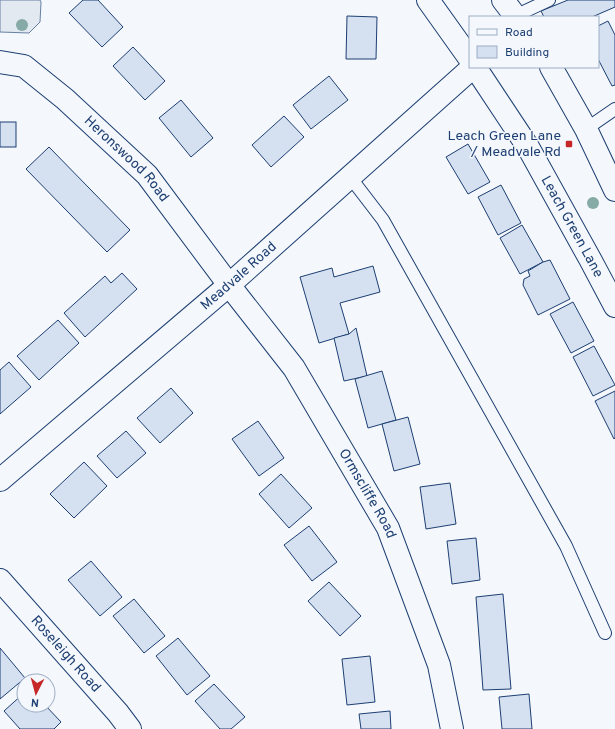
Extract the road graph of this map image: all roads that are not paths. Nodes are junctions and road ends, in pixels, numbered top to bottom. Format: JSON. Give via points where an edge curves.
{"nodes":[{"id":1,"x":428,"y":0,"type":"edge"},
{"id":2,"x":549,"y":0,"type":"edge"},
{"id":3,"x":511,"y":11,"type":"edge"},
{"id":4,"x":469,"y":58,"type":"edge"},
{"id":5,"x":0,"y":62,"type":"edge"},
{"id":6,"x":473,"y":68,"type":"edge"},
{"id":7,"x":475,"y":68,"type":"edge"},
{"id":8,"x":552,"y":68,"type":"edge"},
{"id":9,"x":615,"y":109,"type":"edge"},
{"id":10,"x":586,"y":129,"type":"junction"},
{"id":11,"x":350,"y":177,"type":"junction"},
{"id":12,"x":615,"y":190,"type":"edge"},
{"id":13,"x":229,"y":285,"type":"junction"},
{"id":14,"x":615,"y":306,"type":"edge"},
{"id":15,"x":0,"y":480,"type":"edge"},
{"id":16,"x":0,"y":580,"type":"edge"},
{"id":17,"x":605,"y":633,"type":"dead end"},
{"id":18,"x":130,"y":729,"type":"edge"},
{"id":19,"x":452,"y":729,"type":"edge"}],
"edges":[{"from":1,"to":4,"type":"street"},
{"from":2,"to":3,"type":"lane"},
{"from":5,"to":13,"type":"street","name":"Heronswood Road","via":[[24,66],[65,99],[147,175]]},
{"from":6,"to":11,"type":"street","name":"Meadvale Road"},
{"from":7,"to":14,"type":"street","name":"Leach Green Lane","via":[[528,146]]},
{"from":8,"to":10,"type":"street"},
{"from":9,"to":10,"type":"lane"},
{"from":10,"to":12,"type":"street"},
{"from":11,"to":13,"type":"street","name":"Meadvale Road"},
{"from":11,"to":17,"type":"lane","via":[[383,220],[562,539]]},
{"from":13,"to":15,"type":"street","name":"Meadvale Road"},
{"from":13,"to":19,"type":"street","name":"Ormscliffe Road","via":[[294,368],[388,528],[439,665]]},
{"from":16,"to":18,"type":"street","name":"Roseleigh Road"}]}
